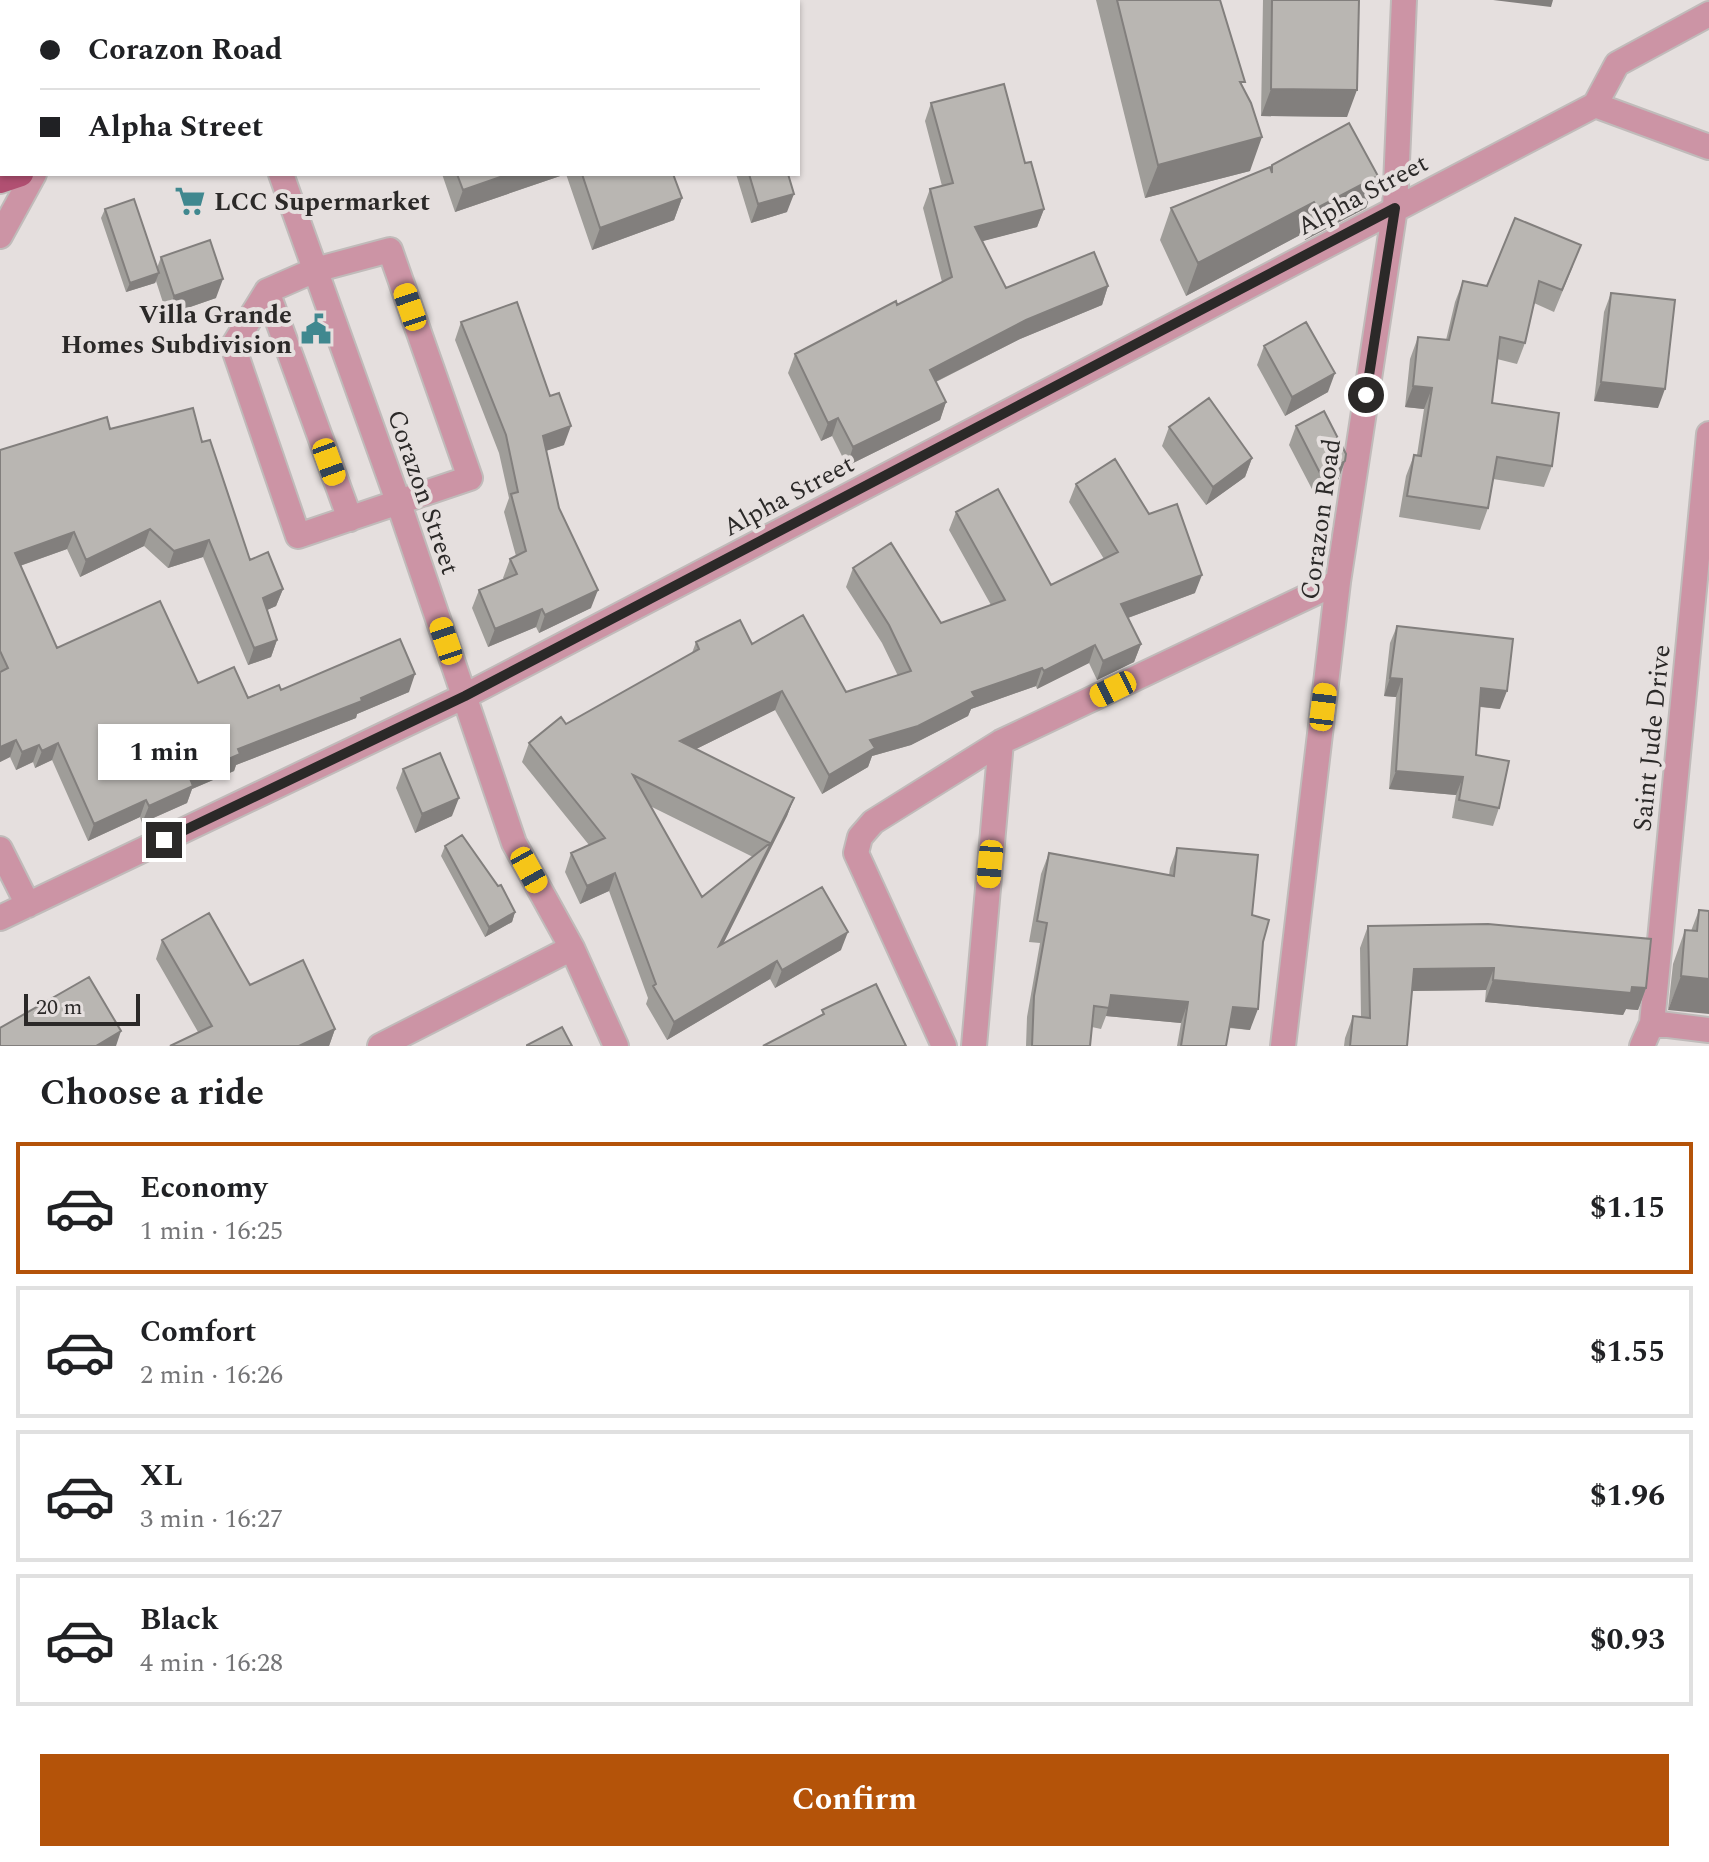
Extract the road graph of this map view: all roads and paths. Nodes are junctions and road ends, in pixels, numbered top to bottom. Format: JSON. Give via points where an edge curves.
{"nodes":[{"id":1,"x":1404,"y":0,"type":"edge"},
{"id":2,"x":1709,"y":14,"type":"edge"},
{"id":3,"x":1595,"y":105,"type":"junction"},
{"id":4,"x":1709,"y":147,"type":"edge"},
{"id":5,"x":33,"y":176,"type":"edge"},
{"id":6,"x":282,"y":176,"type":"edge"},
{"id":7,"x":1395,"y":208,"type":"junction"},
{"id":8,"x":0,"y":236,"type":"edge"},
{"id":9,"x":315,"y":270,"type":"junction"},
{"id":10,"x":267,"y":291,"type":"junction"},
{"id":11,"x":1709,"y":434,"type":"edge"},
{"id":12,"x":398,"y":501,"type":"junction"},
{"id":13,"x":350,"y":519,"type":"junction"},
{"id":14,"x":1338,"y":582,"type":"junction"},
{"id":15,"x":465,"y":696,"type":"junction"},
{"id":16,"x":1001,"y":742,"type":"junction"},
{"id":17,"x":0,"y":849,"type":"edge"},
{"id":18,"x":28,"y":905,"type":"junction"},
{"id":19,"x":0,"y":918,"type":"edge"},
{"id":20,"x":572,"y":948,"type":"junction"},
{"id":21,"x":1652,"y":1023,"type":"junction"},
{"id":22,"x":1705,"y":1035,"type":"edge"},
{"id":23,"x":380,"y":1046,"type":"edge"},
{"id":24,"x":616,"y":1046,"type":"edge"},
{"id":25,"x":944,"y":1046,"type":"edge"},
{"id":26,"x":974,"y":1046,"type":"edge"},
{"id":27,"x":1283,"y":1046,"type":"edge"},
{"id":28,"x":1642,"y":1046,"type":"edge"}],
"edges":[{"from":1,"to":7,"type":"street","name":"Corazon Road"},
{"from":2,"to":3,"type":"street","via":[[1617,64]]},
{"from":3,"to":4,"type":"street"},
{"from":3,"to":7,"type":"street","name":"Alpha Street"},
{"from":5,"to":8,"type":"street"},
{"from":6,"to":9,"type":"street","name":"Corazon Street"},
{"from":7,"to":14,"type":"street","name":"Corazon Road"},
{"from":7,"to":15,"type":"street","name":"Alpha Street"},
{"from":9,"to":10,"type":"street"},
{"from":9,"to":12,"type":"street","name":"Corazon Street"},
{"from":9,"to":12,"type":"street","via":[[390,250],[470,478]]},
{"from":10,"to":13,"type":"street"},
{"from":10,"to":13,"type":"street","via":[[233,346],[298,536]]},
{"from":11,"to":21,"type":"street","name":"Saint Jude Drive"},
{"from":12,"to":13,"type":"street"},
{"from":12,"to":15,"type":"street","name":"Corazon Street"},
{"from":14,"to":16,"type":"street"},
{"from":14,"to":27,"type":"street","name":"Corazon Road"},
{"from":15,"to":18,"type":"street","name":"Alpha Street"},
{"from":15,"to":20,"type":"street","name":"Corazon Street","via":[[514,843]]},
{"from":16,"to":25,"type":"street","via":[[873,822],[860,837],[856,853]]},
{"from":16,"to":26,"type":"street"},
{"from":17,"to":18,"type":"street"},
{"from":18,"to":19,"type":"street","name":"Alpha Street"},
{"from":20,"to":23,"type":"street"},
{"from":20,"to":24,"type":"street","name":"Corazon Street"},
{"from":21,"to":22,"type":"street"},
{"from":21,"to":28,"type":"street","name":"Saint Jude Drive"}]}
